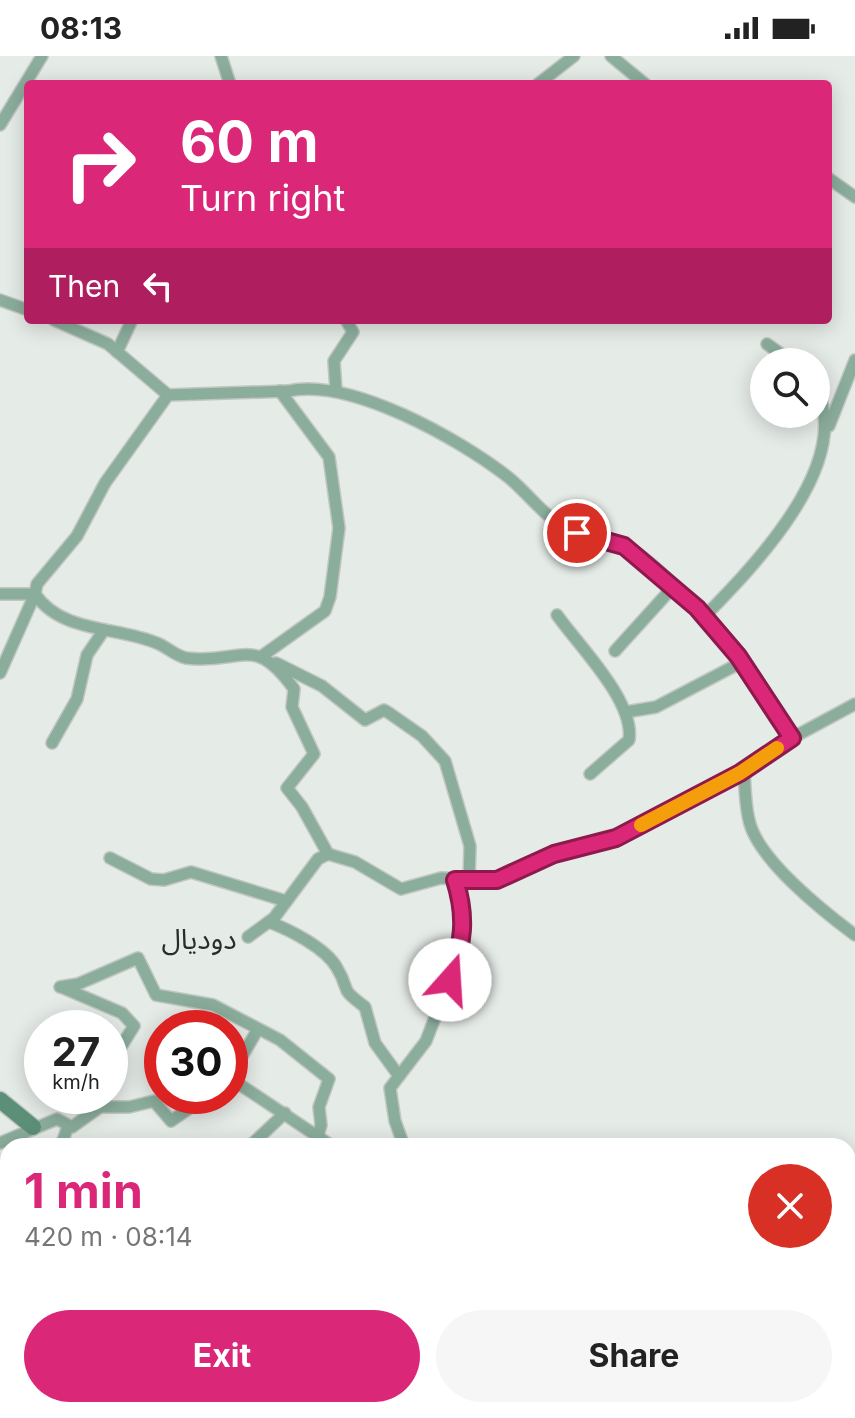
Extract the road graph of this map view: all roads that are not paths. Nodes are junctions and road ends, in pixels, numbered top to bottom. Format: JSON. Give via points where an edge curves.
{"nodes":[{"id":1,"x":42,"y":56,"type":"edge"},
{"id":2,"x":221,"y":56,"type":"edge"},
{"id":3,"x":574,"y":56,"type":"edge"},
{"id":4,"x":611,"y":56,"type":"edge"},
{"id":5,"x":27,"y":80,"type":"edge"},
{"id":6,"x":229,"y":80,"type":"edge"},
{"id":7,"x":543,"y":80,"type":"edge"},
{"id":8,"x":640,"y":80,"type":"edge"},
{"id":9,"x":24,"y":86,"type":"edge"},
{"id":10,"x":0,"y":125,"type":"edge"},
{"id":11,"x":832,"y":181,"type":"edge"},
{"id":12,"x":855,"y":197,"type":"edge"},
{"id":13,"x":0,"y":300,"type":"edge"},
{"id":14,"x":24,"y":309,"type":"edge"},
{"id":15,"x":64,"y":324,"type":"edge"},
{"id":16,"x":130,"y":324,"type":"edge"},
{"id":17,"x":348,"y":324,"type":"edge"},
{"id":18,"x":767,"y":344,"type":"dead end"},
{"id":19,"x":773,"y":348,"type":"edge"},
{"id":20,"x":117,"y":352,"type":"junction"},
{"id":21,"x":855,"y":360,"type":"edge"},
{"id":22,"x":336,"y":390,"type":"junction"},
{"id":23,"x":280,"y":391,"type":"junction"},
{"id":24,"x":168,"y":395,"type":"junction"},
{"id":25,"x":826,"y":428,"type":"edge"},
{"id":26,"x":825,"y":439,"type":"junction"},
{"id":27,"x":673,"y":587,"type":"junction"},
{"id":28,"x":0,"y":594,"type":"edge"},
{"id":29,"x":35,"y":594,"type":"junction"},
{"id":30,"x":557,"y":615,"type":"dead end"},
{"id":31,"x":704,"y":617,"type":"junction"},
{"id":32,"x":104,"y":630,"type":"junction"},
{"id":33,"x":615,"y":651,"type":"dead end"},
{"id":34,"x":267,"y":659,"type":"junction"},
{"id":35,"x":742,"y":662,"type":"junction"},
{"id":36,"x":0,"y":673,"type":"edge"},
{"id":37,"x":855,"y":704,"type":"edge"},
{"id":38,"x":626,"y":712,"type":"junction"},
{"id":39,"x":792,"y":738,"type":"junction"},
{"id":40,"x":52,"y":743,"type":"dead end"},
{"id":41,"x":744,"y":769,"type":"junction"},
{"id":42,"x":590,"y":774,"type":"dead end"},
{"id":43,"x":328,"y":854,"type":"junction"},
{"id":44,"x":110,"y":858,"type":"dead end"},
{"id":45,"x":455,"y":880,"type":"junction"},
{"id":46,"x":469,"y":882,"type":"junction"},
{"id":47,"x":286,"y":901,"type":"junction"},
{"id":48,"x":269,"y":922,"type":"junction"},
{"id":49,"x":855,"y":935,"type":"edge"},
{"id":50,"x":248,"y":937,"type":"dead end"},
{"id":51,"x":115,"y":1010,"type":"edge"},
{"id":52,"x":128,"y":1020,"type":"edge"},
{"id":53,"x":258,"y":1029,"type":"junction"},
{"id":54,"x":128,"y":1036,"type":"edge"},
{"id":55,"x":248,"y":1046,"type":"edge"},
{"id":56,"x":399,"y":1076,"type":"junction"},
{"id":57,"x":248,"y":1089,"type":"edge"},
{"id":58,"x":0,"y":1100,"type":"edge"},
{"id":59,"x":285,"y":1113,"type":"junction"},
{"id":60,"x":92,"y":1114,"type":"edge"},
{"id":61,"x":165,"y":1114,"type":"edge"},
{"id":62,"x":181,"y":1114,"type":"edge"},
{"id":63,"x":68,"y":1126,"type":"junction"},
{"id":64,"x":33,"y":1127,"type":"junction"},
{"id":65,"x":318,"y":1136,"type":"junction"},
{"id":66,"x":10,"y":1138,"type":"edge"},
{"id":67,"x":64,"y":1138,"type":"edge"},
{"id":68,"x":258,"y":1138,"type":"edge"},
{"id":69,"x":321,"y":1138,"type":"edge"},
{"id":70,"x":402,"y":1138,"type":"edge"}],
"edges":[{"from":1,"to":5,"type":"street"},
{"from":2,"to":6,"type":"street"},
{"from":3,"to":7,"type":"street"},
{"from":4,"to":8,"type":"street"},
{"from":9,"to":10,"type":"street"},
{"from":11,"to":12,"type":"street"},
{"from":13,"to":14,"type":"street"},
{"from":15,"to":20,"type":"street"},
{"from":16,"to":20,"type":"street"},
{"from":17,"to":22,"type":"street","via":[[353,332],[334,361]]},
{"from":18,"to":19,"type":"street"},
{"from":20,"to":24,"type":"street"},
{"from":21,"to":26,"type":"street"},
{"from":22,"to":23,"type":"street"},
{"from":22,"to":27,"type":"street","via":[[437,430],[507,475],[561,525],[624,546]]},
{"from":23,"to":24,"type":"street"},
{"from":23,"to":34,"type":"street","via":[[329,457],[339,528],[325,611]]},
{"from":24,"to":29,"type":"street"},
{"from":25,"to":26,"type":"street"},
{"from":26,"to":31,"type":"street","via":[[816,475],[794,513]]},
{"from":27,"to":31,"type":"street"},
{"from":27,"to":33,"type":"street"},
{"from":28,"to":29,"type":"street"},
{"from":29,"to":32,"type":"street","via":[[54,613]]},
{"from":29,"to":36,"type":"street"},
{"from":30,"to":38,"type":"street"},
{"from":31,"to":35,"type":"street"},
{"from":32,"to":34,"type":"street","via":[[157,643],[182,658],[250,653]]},
{"from":32,"to":40,"type":"street","via":[[87,655],[77,699]]},
{"from":34,"to":43,"type":"street","via":[[294,689],[292,707],[314,754],[287,788]]},
{"from":34,"to":46,"type":"street","via":[[322,686],[365,720],[384,710],[439,752],[470,846]]},
{"from":35,"to":38,"type":"street","via":[[656,707]]},
{"from":35,"to":39,"type":"street"},
{"from":37,"to":39,"type":"street"},
{"from":38,"to":42,"type":"street","via":[[629,740]]},
{"from":39,"to":41,"type":"street"},
{"from":41,"to":46,"type":"street","via":[[616,838],[554,854],[497,880]]},
{"from":41,"to":49,"type":"street","via":[[749,824],[777,866],[806,897]]},
{"from":43,"to":45,"type":"street","via":[[355,862],[401,889],[441,878]]},
{"from":43,"to":47,"type":"street","via":[[318,859]]},
{"from":44,"to":47,"type":"street","via":[[151,879],[191,872]]},
{"from":45,"to":46,"type":"street"},
{"from":45,"to":56,"type":"street","via":[[465,923],[462,947],[432,1029]]},
{"from":47,"to":48,"type":"street"},
{"from":48,"to":50,"type":"street"},
{"from":48,"to":56,"type":"street","via":[[329,956],[348,997],[365,1007],[375,1043]]},
{"from":51,"to":53,"type":"street","via":[[60,987],[138,958],[156,995],[199,1000]]},
{"from":52,"to":54,"type":"street","via":[[134,1026]]},
{"from":53,"to":55,"type":"street"},
{"from":53,"to":65,"type":"street","via":[[329,1079],[319,1107]]},
{"from":56,"to":70,"type":"street","via":[[390,1095]]},
{"from":57,"to":59,"type":"street"},
{"from":58,"to":64,"type":"street"},
{"from":59,"to":65,"type":"street"},
{"from":59,"to":68,"type":"street"},
{"from":60,"to":63,"type":"street"},
{"from":61,"to":62,"type":"street","via":[[171,1121]]},
{"from":63,"to":64,"type":"street","via":[[57,1119]]},
{"from":63,"to":67,"type":"street"},
{"from":64,"to":66,"type":"street"},
{"from":65,"to":69,"type":"street"}]}
